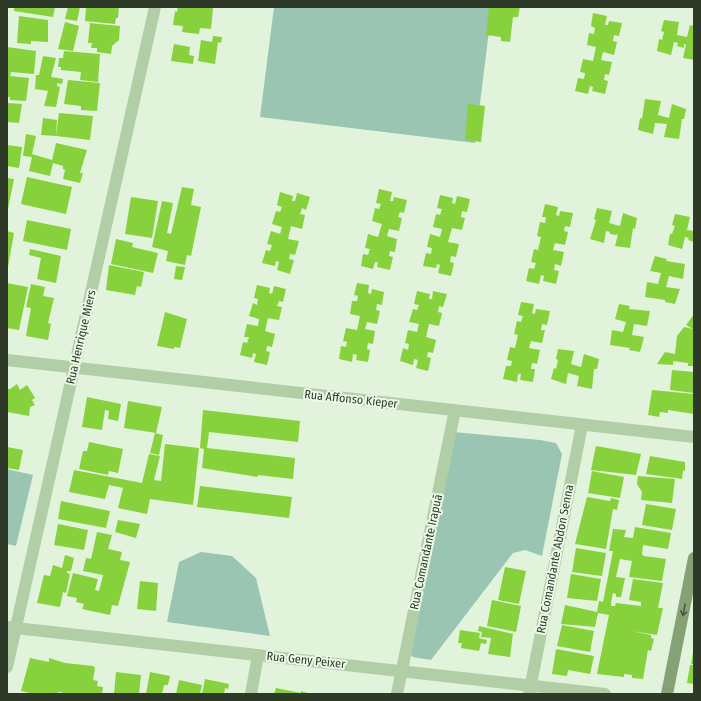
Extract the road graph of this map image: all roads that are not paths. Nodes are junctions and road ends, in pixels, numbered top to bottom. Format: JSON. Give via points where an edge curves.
{"nodes":[{"id":1,"x":156,"y":7,"type":"edge"},
{"id":2,"x":7,"y":360,"type":"edge"},
{"id":3,"x":74,"y":368,"type":"junction"},
{"id":4,"x":455,"y":410,"type":"junction"},
{"id":5,"x":582,"y":425,"type":"junction"},
{"id":6,"x":694,"y":437,"type":"edge"},
{"id":7,"x":694,"y":558,"type":"edge"},
{"id":8,"x":11,"y":627,"type":"edge"},
{"id":9,"x":258,"y":655,"type":"junction"},
{"id":10,"x":7,"y":667,"type":"edge"},
{"id":11,"x":401,"y":671,"type":"junction"},
{"id":12,"x":529,"y":690,"type":"edge"},
{"id":13,"x":251,"y":694,"type":"edge"},
{"id":14,"x":397,"y":694,"type":"edge"},
{"id":15,"x":605,"y":694,"type":"edge"},
{"id":16,"x":667,"y":694,"type":"edge"}],
"edges":[{"from":1,"to":3,"type":"street","name":"Rua Henrique Miers"},
{"from":2,"to":3,"type":"street","name":"Rua Affonso Kieper"},
{"from":3,"to":4,"type":"street","name":"Rua Affonso Kieper"},
{"from":3,"to":8,"type":"street","name":"Rua Henrique Miers"},
{"from":4,"to":5,"type":"street","name":"Rua Affonso Kieper"},
{"from":4,"to":11,"type":"street","name":"Rua Comandante Irapuã"},
{"from":5,"to":6,"type":"street","name":"Rua Affonso Kieper"},
{"from":5,"to":12,"type":"street","name":"Rua Comandante Abdon Senna"},
{"from":7,"to":16,"type":"street","one_way":true},
{"from":8,"to":9,"type":"street","name":"Rua Geny Peixer"},
{"from":8,"to":10,"type":"street","name":"Rua Henrique Miers"},
{"from":9,"to":11,"type":"street","name":"Rua Geny Peixer"},
{"from":9,"to":13,"type":"street"},
{"from":11,"to":12,"type":"street","name":"Rua Geny Peixer"},
{"from":11,"to":14,"type":"street","name":"Rua Comandante Irapuã"},
{"from":12,"to":15,"type":"street","name":"Rua Geny Peixer"}]}
